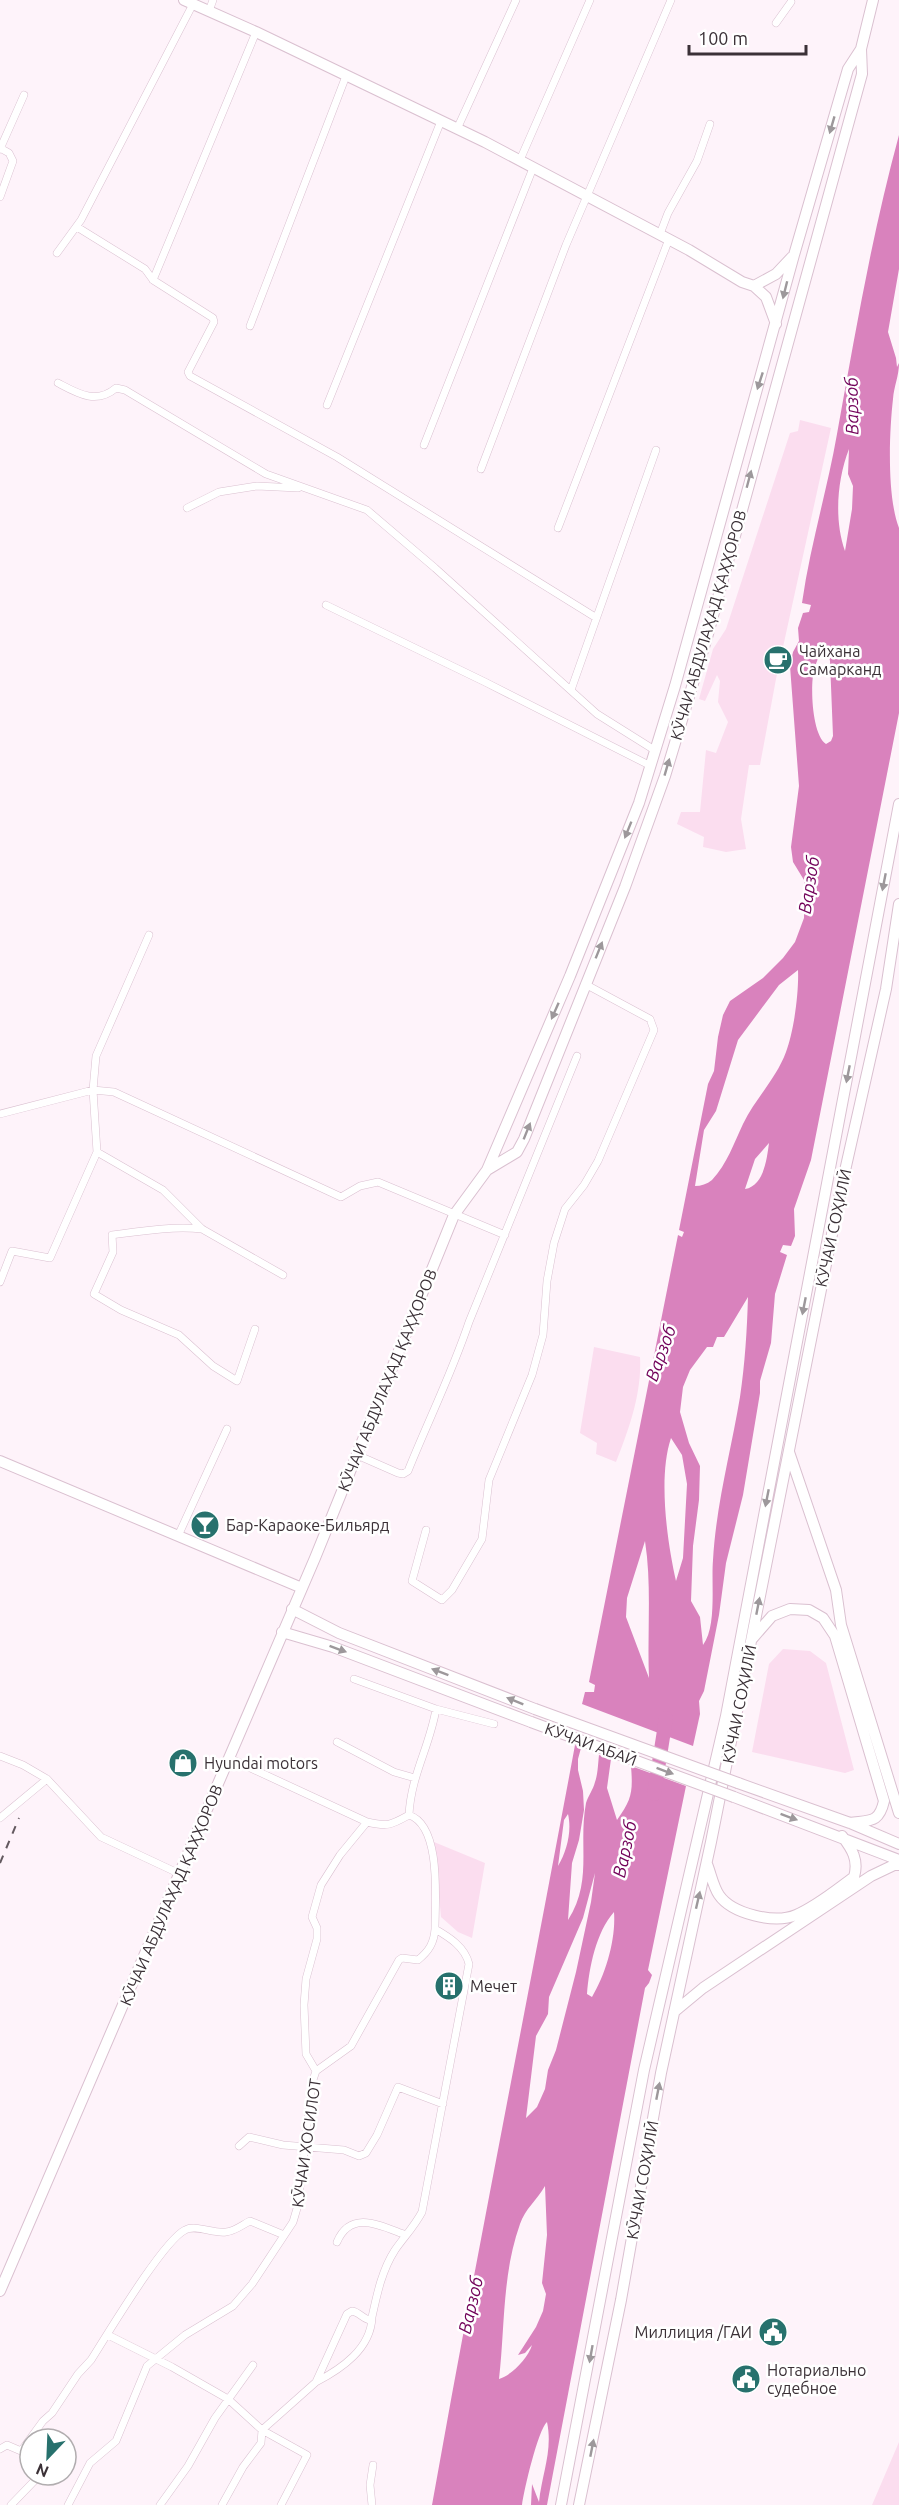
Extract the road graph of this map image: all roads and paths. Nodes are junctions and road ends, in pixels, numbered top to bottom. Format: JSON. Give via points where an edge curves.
{"nodes":[{"id":1,"x":213,"y":0,"type":"edge"},
{"id":2,"x":516,"y":0,"type":"edge"},
{"id":3,"x":590,"y":0,"type":"edge"},
{"id":4,"x":671,"y":0,"type":"edge"},
{"id":5,"x":873,"y":0,"type":"edge"},
{"id":6,"x":188,"y":2,"type":"edge"},
{"id":7,"x":791,"y":2,"type":"dead end"},
{"id":8,"x":209,"y":11,"type":"junction"},
{"id":9,"x":776,"y":22,"type":"dead end"},
{"id":10,"x":256,"y":32,"type":"junction"},
{"id":11,"x":861,"y":49,"type":"junction"},
{"id":12,"x":346,"y":76,"type":"junction"},
{"id":13,"x":24,"y":95,"type":"dead end"},
{"id":14,"x":441,"y":122,"type":"junction"},
{"id":15,"x":710,"y":124,"type":"dead end"},
{"id":16,"x":457,"y":129,"type":"junction"},
{"id":17,"x":0,"y":148,"type":"edge"},
{"id":18,"x":520,"y":160,"type":"junction"},
{"id":19,"x":533,"y":168,"type":"junction"},
{"id":20,"x":587,"y":196,"type":"junction"},
{"id":21,"x":0,"y":197,"type":"edge"},
{"id":22,"x":77,"y":227,"type":"junction"},
{"id":23,"x":664,"y":236,"type":"junction"},
{"id":24,"x":57,"y":253,"type":"dead end"},
{"id":25,"x":794,"y":255,"type":"junction"},
{"id":26,"x":153,"y":280,"type":"junction"},
{"id":27,"x":754,"y":286,"type":"junction"},
{"id":28,"x":776,"y":325,"type":"junction"},
{"id":29,"x":250,"y":326,"type":"dead end"},
{"id":30,"x":58,"y":383,"type":"dead end"},
{"id":31,"x":327,"y":405,"type":"dead end"},
{"id":32,"x":424,"y":445,"type":"dead end"},
{"id":33,"x":656,"y":450,"type":"dead end"},
{"id":34,"x":481,"y":469,"type":"dead end"},
{"id":35,"x":307,"y":488,"type":"junction"},
{"id":36,"x":187,"y":508,"type":"dead end"},
{"id":37,"x":558,"y":528,"type":"dead end"},
{"id":38,"x":326,"y":605,"type":"dead end"},
{"id":39,"x":595,"y":617,"type":"junction"},
{"id":40,"x":571,"y":690,"type":"junction"},
{"id":41,"x":656,"y":751,"type":"junction"},
{"id":42,"x":651,"y":766,"type":"junction"},
{"id":43,"x":899,"y":804,"type":"edge"},
{"id":44,"x":899,"y":904,"type":"edge"},
{"id":45,"x":149,"y":935,"type":"dead end"},
{"id":46,"x":871,"y":956,"type":"junction"},
{"id":47,"x":892,"y":958,"type":"junction"},
{"id":48,"x":585,"y":984,"type":"junction"},
{"id":49,"x":577,"y":1056,"type":"dead end"},
{"id":50,"x":93,"y":1090,"type":"junction"},
{"id":51,"x":0,"y":1114,"type":"edge"},
{"id":52,"x":97,"y":1152,"type":"junction"},
{"id":53,"x":487,"y":1170,"type":"junction"},
{"id":54,"x":454,"y":1215,"type":"junction"},
{"id":55,"x":202,"y":1229,"type":"junction"},
{"id":56,"x":505,"y":1234,"type":"junction"},
{"id":57,"x":283,"y":1275,"type":"dead end"},
{"id":58,"x":0,"y":1282,"type":"edge"},
{"id":59,"x":255,"y":1329,"type":"dead end"},
{"id":60,"x":227,"y":1429,"type":"dead end"},
{"id":61,"x":789,"y":1452,"type":"junction"},
{"id":62,"x":357,"y":1455,"type":"junction"},
{"id":63,"x":0,"y":1461,"type":"edge"},
{"id":64,"x":426,"y":1530,"type":"dead end"},
{"id":65,"x":178,"y":1536,"type":"junction"},
{"id":66,"x":302,"y":1588,"type":"junction"},
{"id":67,"x":292,"y":1609,"type":"junction"},
{"id":68,"x":282,"y":1632,"type":"junction"},
{"id":69,"x":752,"y":1639,"type":"junction"},
{"id":70,"x":354,"y":1679,"type":"dead end"},
{"id":71,"x":436,"y":1709,"type":"junction"},
{"id":72,"x":494,"y":1724,"type":"dead end"},
{"id":73,"x":337,"y":1742,"type":"dead end"},
{"id":74,"x":0,"y":1756,"type":"edge"},
{"id":75,"x":229,"y":1758,"type":"junction"},
{"id":76,"x":415,"y":1778,"type":"junction"},
{"id":77,"x":47,"y":1779,"type":"junction"},
{"id":78,"x":899,"y":1813,"type":"edge"},
{"id":79,"x":409,"y":1815,"type":"junction"},
{"id":80,"x":0,"y":1818,"type":"edge"},
{"id":81,"x":367,"y":1822,"type":"junction"},
{"id":82,"x":850,"y":1822,"type":"junction"},
{"id":83,"x":842,"y":1836,"type":"junction"},
{"id":84,"x":899,"y":1844,"type":"edge"},
{"id":85,"x":899,"y":1860,"type":"edge"},
{"id":86,"x":707,"y":1863,"type":"junction"},
{"id":87,"x":899,"y":1865,"type":"edge"},
{"id":88,"x":180,"y":1874,"type":"junction"},
{"id":89,"x":435,"y":1929,"type":"junction"},
{"id":90,"x":674,"y":2012,"type":"junction"},
{"id":91,"x":316,"y":2071,"type":"junction"},
{"id":92,"x":443,"y":2104,"type":"junction"},
{"id":93,"x":239,"y":2146,"type":"dead end"},
{"id":94,"x":306,"y":2147,"type":"junction"},
{"id":95,"x":284,"y":2235,"type":"junction"},
{"id":96,"x":406,"y":2235,"type":"junction"},
{"id":97,"x":337,"y":2242,"type":"dead end"},
{"id":98,"x":609,"y":2254,"type":"junction"},
{"id":99,"x":628,"y":2258,"type":"junction"},
{"id":100,"x":1,"y":2287,"type":"edge"},
{"id":101,"x":602,"y":2296,"type":"junction"},
{"id":102,"x":621,"y":2300,"type":"junction"},
{"id":103,"x":372,"y":2317,"type":"junction"},
{"id":104,"x":108,"y":2335,"type":"junction"},
{"id":105,"x":156,"y":2359,"type":"junction"},
{"id":106,"x":253,"y":2365,"type":"dead end"},
{"id":107,"x":316,"y":2382,"type":"junction"},
{"id":108,"x":228,"y":2399,"type":"junction"},
{"id":109,"x":39,"y":2427,"type":"edge"},
{"id":110,"x":262,"y":2430,"type":"junction"},
{"id":111,"x":0,"y":2449,"type":"edge"},
{"id":112,"x":18,"y":2450,"type":"edge"},
{"id":113,"x":373,"y":2465,"type":"dead end"},
{"id":114,"x":28,"y":2487,"type":"edge"},
{"id":115,"x":10,"y":2505,"type":"edge"},
{"id":116,"x":68,"y":2505,"type":"edge"},
{"id":117,"x":160,"y":2505,"type":"edge"},
{"id":118,"x":222,"y":2505,"type":"edge"},
{"id":119,"x":281,"y":2505,"type":"edge"},
{"id":120,"x":372,"y":2505,"type":"edge"},
{"id":121,"x":561,"y":2505,"type":"edge"},
{"id":122,"x":579,"y":2505,"type":"edge"}],
"edges":[{"from":1,"to":8,"type":"street"},
{"from":2,"to":16,"type":"street"},
{"from":3,"to":18,"type":"street"},
{"from":4,"to":20,"type":"street"},
{"from":5,"to":11,"type":"main road","name":"КӮЧАИ АБДУЛАҲАД ҚАҲҲОРОВ"},
{"from":6,"to":8,"type":"main road"},
{"from":6,"to":22,"type":"street"},
{"from":7,"to":9,"type":"street"},
{"from":8,"to":10,"type":"main road"},
{"from":10,"to":12,"type":"main road"},
{"from":10,"to":26,"type":"street"},
{"from":11,"to":25,"type":"main road","name":"КӮЧАИ АБДУЛАҲАД ҚАҲҲОРОВ","one_way":true,"via":[[848,69]]},
{"from":48,"to":11,"type":"main road","name":"КӮЧАИ АБДУЛАҲАД ҚАҲҲОРОВ","one_way":true,"via":[[654,810],[694,681],[862,74]]},
{"from":12,"to":14,"type":"main road"},
{"from":12,"to":29,"type":"street"},
{"from":13,"to":17,"type":"street"},
{"from":14,"to":16,"type":"main road"},
{"from":14,"to":31,"type":"street"},
{"from":15,"to":23,"type":"street","via":[[697,161],[668,213]]},
{"from":16,"to":18,"type":"main road"},
{"from":17,"to":21,"type":"street","via":[[9,153],[12,161]]},
{"from":18,"to":19,"type":"main road"},
{"from":19,"to":20,"type":"main road"},
{"from":19,"to":32,"type":"street"},
{"from":20,"to":23,"type":"main road"},
{"from":20,"to":34,"type":"street"},
{"from":22,"to":24,"type":"street"},
{"from":22,"to":26,"type":"street","via":[[144,269]]},
{"from":23,"to":27,"type":"main road"},
{"from":23,"to":37,"type":"street"},
{"from":25,"to":27,"type":"main road","via":[[776,274]]},
{"from":25,"to":28,"type":"main road","name":"КӮЧАИ АБДУЛАҲАД ҚАҲҲОРОВ","one_way":true},
{"from":26,"to":39,"type":"street","via":[[214,320],[188,372],[190,376],[337,457]]},
{"from":27,"to":28,"type":"main road","via":[[766,297]]},
{"from":28,"to":41,"type":"main road","name":"КӮЧАИ АБДУЛАҲАД ҚАҲҲОРОВ","one_way":true},
{"from":30,"to":35,"type":"street","via":[[91,397],[104,396],[116,388],[125,390],[266,474]]},
{"from":33,"to":39,"type":"street"},
{"from":35,"to":36,"type":"street","via":[[257,486],[219,492]]},
{"from":35,"to":40,"type":"street","via":[[367,510]]},
{"from":38,"to":42,"type":"street"},
{"from":39,"to":40,"type":"street"},
{"from":40,"to":41,"type":"street","via":[[597,714]]},
{"from":41,"to":42,"type":"main road","name":"КӮЧАИ АБДУЛАҲАД ҚАҲҲОРОВ"},
{"from":42,"to":53,"type":"main road","name":"КӮЧАИ АБДУЛАҲАД ҚАҲҲОРОВ","one_way":true,"via":[[570,976]]},
{"from":43,"to":46,"type":"main road","one_way":true},
{"from":44,"to":47,"type":"main road","name":"КӮЧАИ СОҲИЛӢ"},
{"from":45,"to":50,"type":"street","via":[[96,1056]]},
{"from":46,"to":47,"type":"main road"},
{"from":46,"to":98,"type":"main road","one_way":true,"via":[[726,1716],[644,2070]]},
{"from":47,"to":61,"type":"main road","name":"КӮЧАИ СОҲИЛӢ"},
{"from":53,"to":48,"type":"main road","name":"КӮЧАИ АБДУЛАҲАД ҚАҲҲОРОВ","one_way":true,"via":[[517,1152]]},
{"from":48,"to":64,"type":"street","via":[[650,1019],[654,1030],[598,1161],[565,1209],[547,1281],[543,1335],[532,1375],[489,1480],[482,1539],[442,1600],[412,1581]]},
{"from":49,"to":56,"type":"street"},
{"from":50,"to":51,"type":"street"},
{"from":50,"to":52,"type":"street"},
{"from":50,"to":54,"type":"street","via":[[114,1092],[341,1197],[360,1186],[378,1182]]},
{"from":52,"to":55,"type":"street","via":[[163,1190]]},
{"from":52,"to":58,"type":"street","via":[[50,1258],[12,1251]]},
{"from":53,"to":54,"type":"main road","name":"КӮЧАИ АБДУЛАҲАД ҚАҲҲОРОВ"},
{"from":54,"to":56,"type":"street"},
{"from":54,"to":62,"type":"main road","name":"КӮЧАИ АБДУЛАҲАД ҚАҲҲОРОВ"},
{"from":55,"to":57,"type":"street"},
{"from":55,"to":59,"type":"street","via":[[179,1227],[112,1235],[113,1252],[94,1293],[121,1310],[178,1335],[237,1381]]},
{"from":56,"to":62,"type":"street","via":[[408,1471],[398,1473]]},
{"from":60,"to":65,"type":"street"},
{"from":69,"to":61,"type":"main road","name":"КӮЧАИ СОҲИЛӢ","one_way":true},
{"from":61,"to":78,"type":"main road","via":[[836,1590],[841,1624]]},
{"from":62,"to":66,"type":"main road","name":"КӮЧАИ АБДУЛАҲАД ҚАҲҲОРОВ"},
{"from":63,"to":65,"type":"main road"},
{"from":65,"to":66,"type":"main road"},
{"from":66,"to":67,"type":"main road","name":"КӮЧАИ АБДУЛАҲАД ҚАҲҲОРОВ"},
{"from":67,"to":68,"type":"main road","name":"КӮЧАИ АБДУЛАҲАД ҚАҲҲОРОВ"},
{"from":82,"to":67,"type":"main road","name":"КӮЧАИ АБАӢ","one_way":true,"bridge":true,"via":[[535,1709],[339,1633]]},
{"from":68,"to":75,"type":"main road","name":"КӮЧАИ АБДУЛАҲАД ҚАҲҲОРОВ"},
{"from":68,"to":83,"type":"main road","name":"КӮЧАИ АБАӢ","one_way":true,"bridge":true,"via":[[355,1655]]},
{"from":69,"to":82,"type":"main road","via":[[772,1616],[790,1609],[809,1610],[824,1618],[836,1636],[884,1801],[881,1814],[874,1820]]},
{"from":69,"to":86,"type":"main road","name":"КӮЧАИ СОҲИЛӢ"},
{"from":70,"to":71,"type":"street"},
{"from":71,"to":72,"type":"street"},
{"from":71,"to":76,"type":"street"},
{"from":73,"to":76,"type":"street","via":[[394,1772]]},
{"from":74,"to":77,"type":"street"},
{"from":75,"to":81,"type":"street"},
{"from":75,"to":88,"type":"main road","name":"КӮЧАИ АБДУЛАҲАД ҚАҲҲОРОВ"},
{"from":76,"to":79,"type":"street"},
{"from":77,"to":80,"type":"street"},
{"from":77,"to":88,"type":"street","via":[[101,1837]]},
{"from":79,"to":81,"type":"street","via":[[395,1824]]},
{"from":79,"to":89,"type":"street","via":[[418,1819],[431,1845]]},
{"from":81,"to":91,"type":"street","name":"КӮЧАИ ХОСИЛОТ","via":[[321,1885],[312,1917],[317,1939],[306,1979],[304,2005],[306,2054]]},
{"from":82,"to":84,"type":"main road","name":"КӮЧАИ АБАӢ"},
{"from":83,"to":85,"type":"main road","name":"КӮЧАИ АБАӢ"},
{"from":83,"to":86,"type":"main road","via":[[856,1861],[854,1877],[793,1916],[766,1918],[727,1903],[719,1895]]},
{"from":90,"to":86,"type":"main road","name":"КӮЧАИ СОҲИЛӢ","one_way":true},
{"from":87,"to":90,"type":"main road","via":[[871,1876],[703,1988]]},
{"from":88,"to":100,"type":"main road","name":"КӮЧАИ АБДУЛАҲАД ҚАҲҲОРОВ"},
{"from":89,"to":91,"type":"street","via":[[425,1954],[418,1960],[399,1960],[351,2046]]},
{"from":89,"to":92,"type":"street","via":[[450,1938],[470,1964]]},
{"from":99,"to":90,"type":"main road","name":"КӮЧАИ СОҲИЛӢ","one_way":true},
{"from":91,"to":94,"type":"street","name":"КӮЧАИ ХОСИЛОТ"},
{"from":92,"to":94,"type":"street","via":[[398,2087],[366,2153],[359,2156],[344,2150]]},
{"from":92,"to":96,"type":"street","via":[[425,2203]]},
{"from":93,"to":94,"type":"street","via":[[249,2136]]},
{"from":94,"to":95,"type":"street","name":"КӮЧАИ ХОСИЛОТ","via":[[296,2214]]},
{"from":95,"to":104,"type":"street","via":[[250,2221],[229,2232],[186,2229],[162,2253]]},
{"from":95,"to":105,"type":"street","name":"КӮЧАИ ХОСИЛОТ","via":[[252,2284],[232,2306],[185,2335]]},
{"from":96,"to":97,"type":"street","via":[[358,2222],[350,2223]]},
{"from":96,"to":103,"type":"street","via":[[380,2283]]},
{"from":98,"to":99,"type":"main road","via":[[621,2260]]},
{"from":98,"to":101,"type":"main road"},
{"from":99,"to":102,"type":"main road","name":"КӮЧАИ СОҲИЛӢ"},
{"from":101,"to":102,"type":"main road","via":[[617,2293]]},
{"from":101,"to":121,"type":"main road","one_way":true},
{"from":122,"to":102,"type":"main road","name":"КӮЧАИ СОҲИЛӢ","one_way":true},
{"from":103,"to":107,"type":"street","via":[[372,2325],[356,2353],[343,2368]]},
{"from":103,"to":107,"type":"street","via":[[364,2319],[352,2311],[348,2314]]},
{"from":104,"to":105,"type":"street"},
{"from":104,"to":109,"type":"street"},
{"from":105,"to":108,"type":"street"},
{"from":105,"to":116,"type":"street","name":"КӮЧАИ ХОСИЛОТ","via":[[145,2369],[116,2441],[90,2463]]},
{"from":106,"to":108,"type":"street"},
{"from":107,"to":110,"type":"street"},
{"from":108,"to":110,"type":"street"},
{"from":108,"to":117,"type":"street"},
{"from":110,"to":118,"type":"street","via":[[261,2443]]},
{"from":110,"to":119,"type":"street","via":[[308,2456]]},
{"from":111,"to":112,"type":"street","via":[[7,2445]]},
{"from":113,"to":120,"type":"street"},
{"from":114,"to":115,"type":"street"}]}
